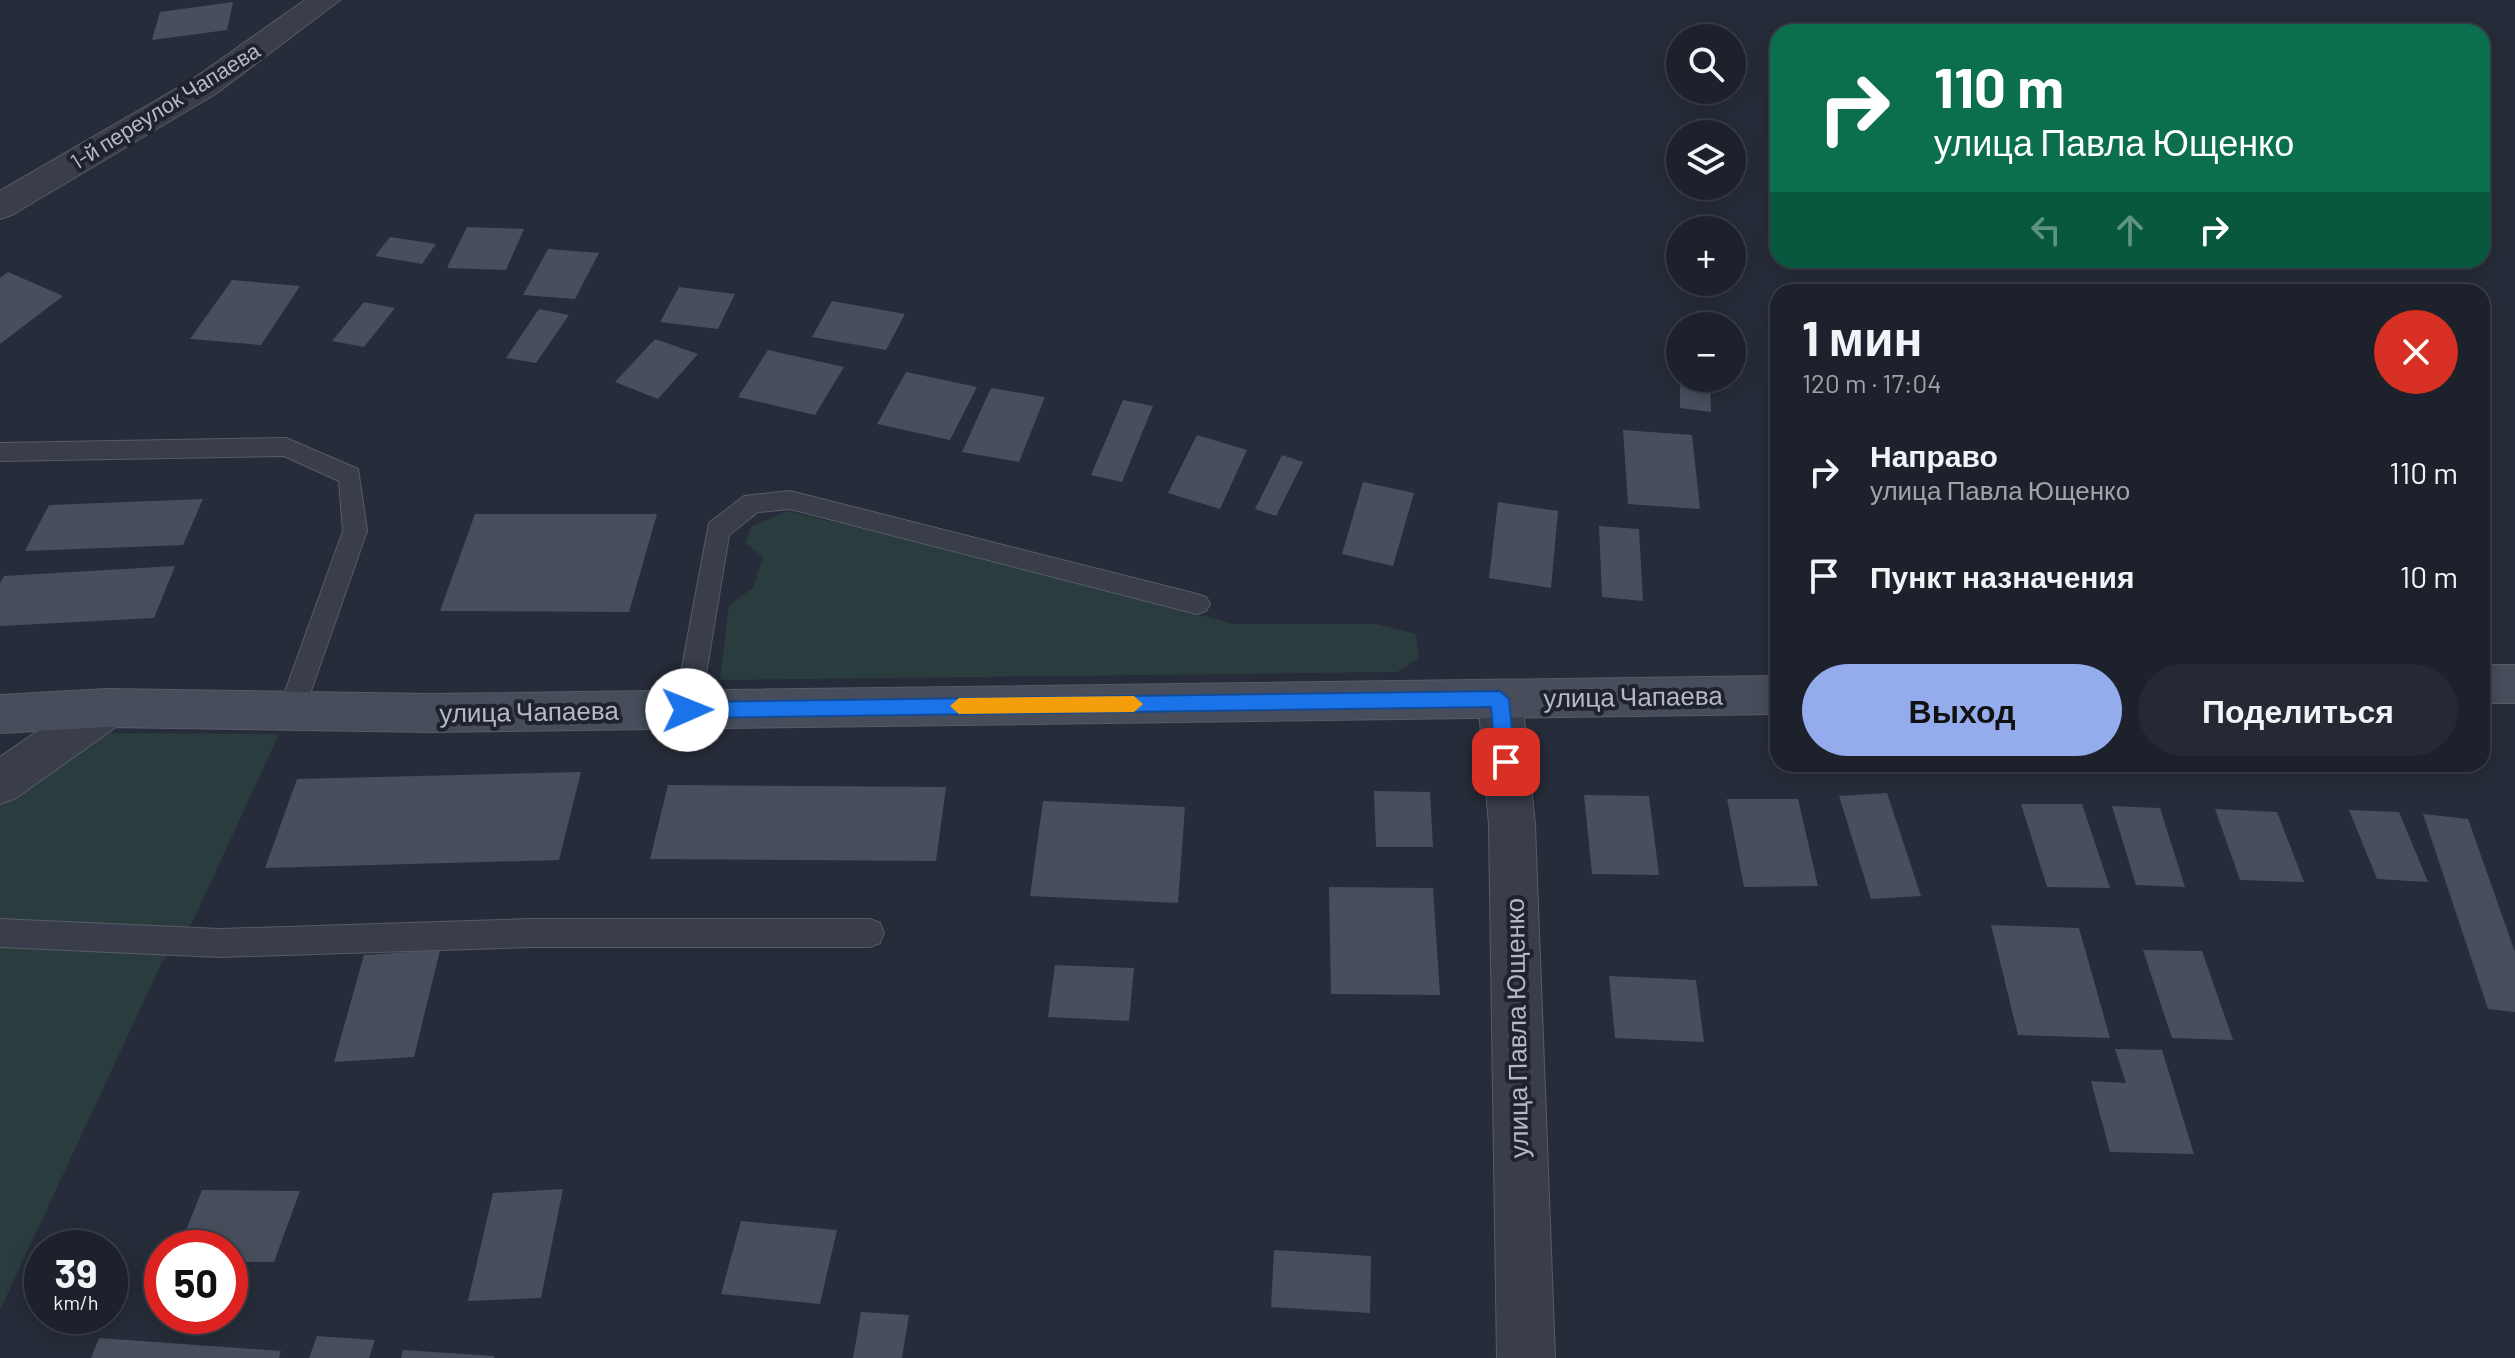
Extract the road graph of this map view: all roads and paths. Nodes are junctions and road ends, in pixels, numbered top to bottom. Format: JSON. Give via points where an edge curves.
{"nodes":[{"id":1,"x":325,"y":0,"type":"edge"},
{"id":2,"x":0,"y":207,"type":"edge"},
{"id":3,"x":0,"y":452,"type":"edge"},
{"id":4,"x":1197,"y":604,"type":"dead end"},
{"id":5,"x":2490,"y":684,"type":"edge"},
{"id":6,"x":2515,"y":684,"type":"edge"},
{"id":7,"x":1770,"y":695,"type":"edge"},
{"id":8,"x":1500,"y":699,"type":"junction"},
{"id":9,"x":107,"y":708,"type":"junction"},
{"id":10,"x":687,"y":710,"type":"junction"},
{"id":11,"x":291,"y":711,"type":"junction"},
{"id":12,"x":0,"y":714,"type":"edge"},
{"id":13,"x":0,"y":783,"type":"edge"},
{"id":14,"x":0,"y":933,"type":"edge"},
{"id":15,"x":870,"y":933,"type":"dead end"},
{"id":16,"x":1526,"y":1358,"type":"edge"}],
"edges":[{"from":1,"to":2,"type":"street","name":"1-й переулок Чапаева","via":[[205,86]]},
{"from":3,"to":11,"type":"lane","via":[[286,447],[350,476],[355,531]]},
{"from":4,"to":10,"type":"lane","via":[[790,500],[752,503],[718,530]]},
{"from":5,"to":6,"type":"main road"},
{"from":7,"to":8,"type":"main road","name":"улица Чапаева"},
{"from":8,"to":10,"type":"main road","name":"улица Чапаева"},
{"from":8,"to":16,"type":"street","name":"улица Павла Ющенко","via":[[1512,825]]},
{"from":9,"to":11,"type":"main road","name":"улица Чапаева"},
{"from":9,"to":12,"type":"main road","name":"улица Чапаева"},
{"from":9,"to":13,"type":"street"},
{"from":10,"to":11,"type":"main road","name":"улица Чапаева"},
{"from":14,"to":15,"type":"lane","via":[[220,943],[531,933]]}]}
